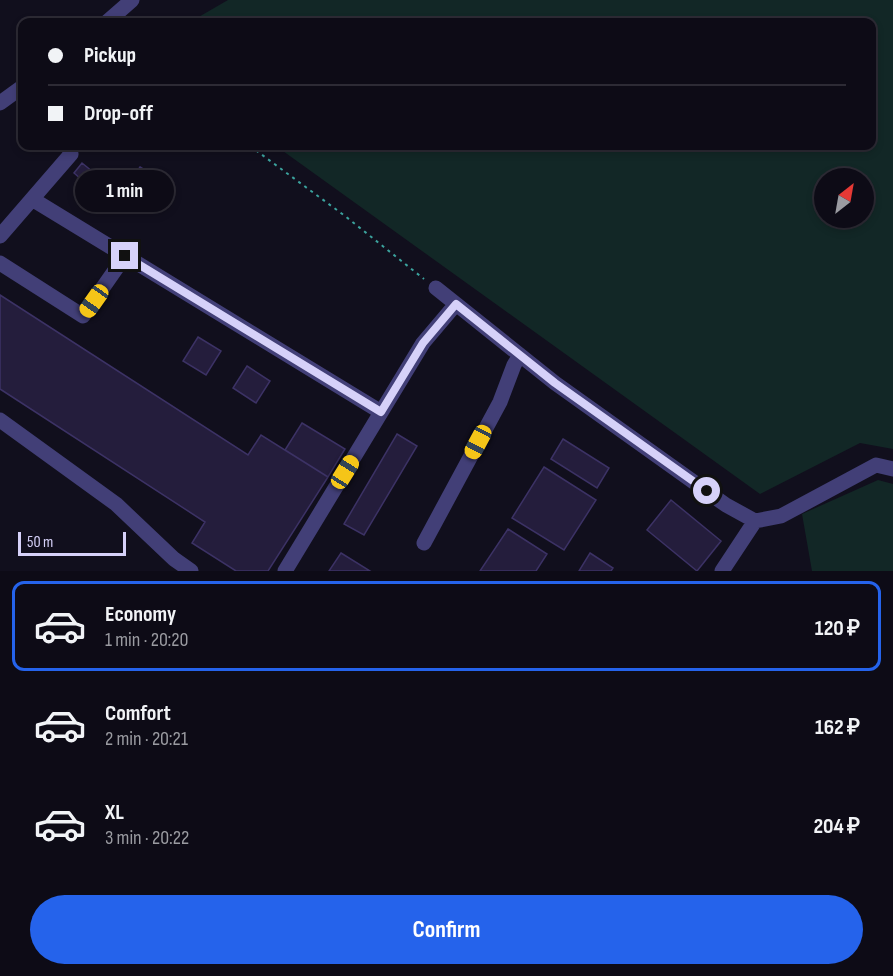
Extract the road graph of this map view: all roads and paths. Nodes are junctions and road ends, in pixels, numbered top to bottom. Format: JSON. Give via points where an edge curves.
{"nodes":[{"id":1,"x":132,"y":0,"type":"edge"},
{"id":2,"x":112,"y":18,"type":"edge"},
{"id":3,"x":18,"y":90,"type":"edge"},
{"id":4,"x":0,"y":103,"type":"edge"},
{"id":5,"x":70,"y":150,"type":"edge"},
{"id":6,"x":255,"y":150,"type":"edge"},
{"id":7,"x":32,"y":199,"type":"junction"},
{"id":8,"x":0,"y":236,"type":"edge"},
{"id":9,"x":125,"y":256,"type":"junction"},
{"id":10,"x":0,"y":263,"type":"edge"},
{"id":11,"x":436,"y":288,"type":"joint"},
{"id":12,"x":456,"y":304,"type":"junction"},
{"id":13,"x":520,"y":355,"type":"junction"},
{"id":14,"x":381,"y":412,"type":"junction"},
{"id":15,"x":0,"y":420,"type":"edge"},
{"id":16,"x":893,"y":469,"type":"edge"},
{"id":17,"x":755,"y":520,"type":"junction"},
{"id":18,"x":424,"y":543,"type":"dead end"},
{"id":19,"x":191,"y":571,"type":"edge"},
{"id":20,"x":285,"y":571,"type":"edge"},
{"id":21,"x":722,"y":571,"type":"edge"}],
"edges":[{"from":1,"to":2,"type":"street"},
{"from":3,"to":4,"type":"street"},
{"from":5,"to":7,"type":"street","via":[[71,154]]},
{"from":6,"to":11,"type":"path"},
{"from":7,"to":8,"type":"street"},
{"from":7,"to":9,"type":"street"},
{"from":9,"to":10,"type":"street","via":[[83,316]]},
{"from":9,"to":14,"type":"street"},
{"from":11,"to":12,"type":"street"},
{"from":12,"to":13,"type":"street"},
{"from":12,"to":14,"type":"street","via":[[423,343]]},
{"from":13,"to":17,"type":"street","via":[[726,505]]},
{"from":13,"to":18,"type":"street","via":[[500,402]]},
{"from":14,"to":20,"type":"street"},
{"from":15,"to":19,"type":"street","via":[[116,504]]},
{"from":16,"to":17,"type":"street","via":[[876,465],[781,516]]},
{"from":17,"to":21,"type":"street"}]}
